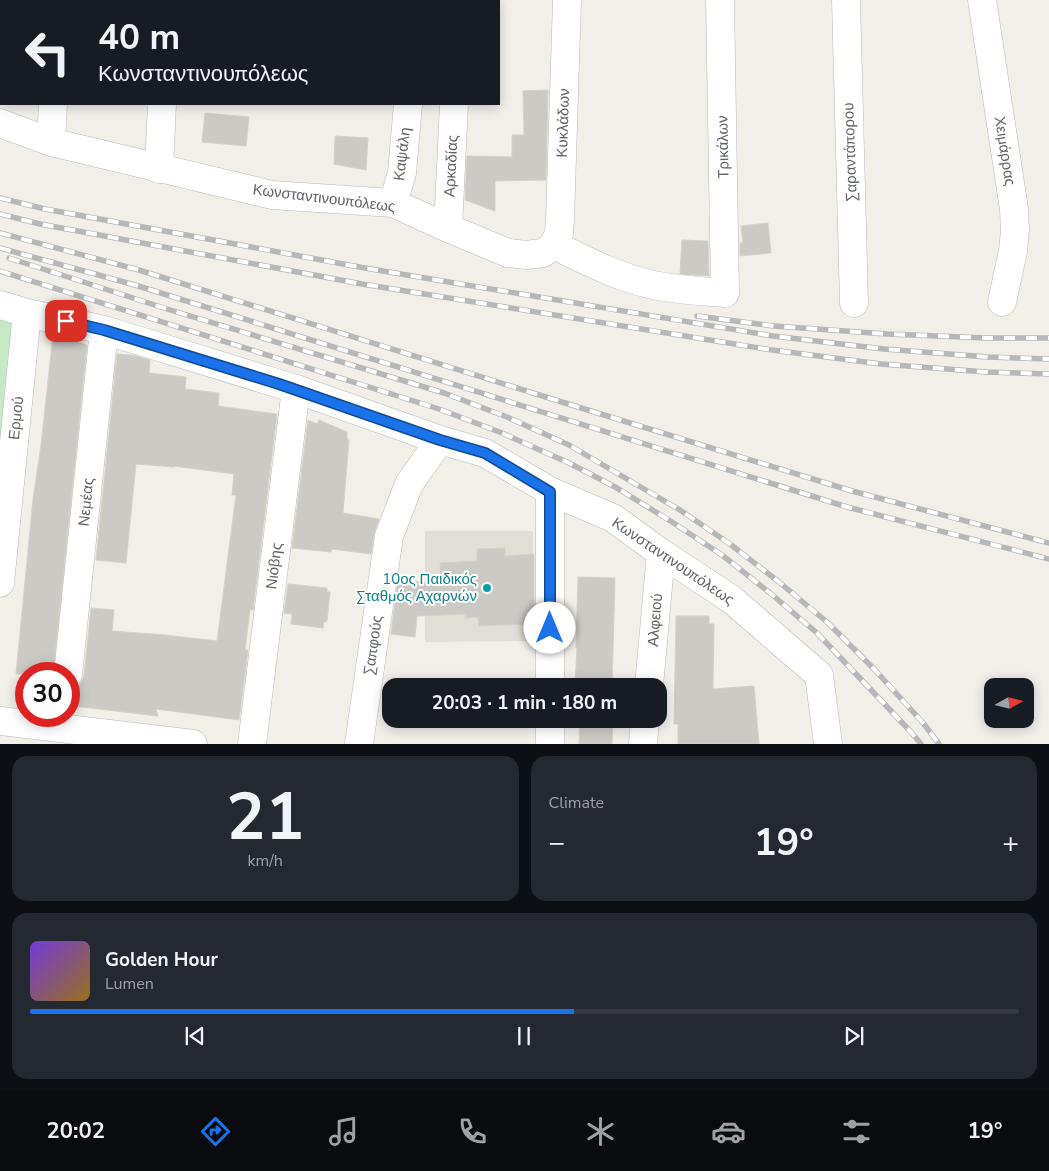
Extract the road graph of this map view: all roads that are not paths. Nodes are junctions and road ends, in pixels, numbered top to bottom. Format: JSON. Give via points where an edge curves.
{"nodes":[{"id":1,"x":567,"y":0,"type":"edge"},
{"id":2,"x":720,"y":0,"type":"edge"},
{"id":3,"x":846,"y":0,"type":"edge"},
{"id":4,"x":982,"y":0,"type":"edge"},
{"id":5,"x":53,"y":105,"type":"edge"},
{"id":6,"x":162,"y":105,"type":"edge"},
{"id":7,"x":408,"y":105,"type":"edge"},
{"id":8,"x":454,"y":105,"type":"edge"},
{"id":9,"x":0,"y":123,"type":"edge"},
{"id":10,"x":51,"y":142,"type":"junction"},
{"id":11,"x":159,"y":169,"type":"junction"},
{"id":12,"x":393,"y":203,"type":"junction"},
{"id":13,"x":448,"y":228,"type":"junction"},
{"id":14,"x":554,"y":245,"type":"junction"},
{"id":15,"x":1002,"y":302,"type":"dead end"},
{"id":16,"x":854,"y":303,"type":"dead end"},
{"id":17,"x":0,"y":305,"type":"edge"},
{"id":18,"x":27,"y":313,"type":"junction"},
{"id":19,"x":104,"y":330,"type":"junction"},
{"id":20,"x":296,"y":389,"type":"junction"},
{"id":21,"x":440,"y":440,"type":"junction"},
{"id":22,"x":550,"y":492,"type":"junction"},
{"id":23,"x":661,"y":553,"type":"junction"},
{"id":24,"x":0,"y":584,"type":"edge"},
{"id":25,"x":69,"y":662,"type":"edge"},
{"id":26,"x":550,"y":678,"type":"edge"},
{"id":27,"x":650,"y":678,"type":"edge"},
{"id":28,"x":0,"y":721,"type":"edge"},
{"id":29,"x":15,"y":721,"type":"edge"},
{"id":30,"x":80,"y":727,"type":"edge"},
{"id":31,"x":550,"y":728,"type":"edge"},
{"id":32,"x":645,"y":728,"type":"edge"},
{"id":33,"x":154,"y":742,"type":"edge"},
{"id":34,"x":194,"y":744,"type":"edge"},
{"id":35,"x":252,"y":744,"type":"edge"},
{"id":36,"x":359,"y":744,"type":"edge"},
{"id":37,"x":550,"y":744,"type":"edge"},
{"id":38,"x":643,"y":744,"type":"edge"},
{"id":39,"x":828,"y":744,"type":"edge"}],
"edges":[{"from":1,"to":14,"type":"street","name":"Κυκλάδων","via":[[560,219]]},
{"from":2,"to":14,"type":"street","name":"Τρικάλων","via":[[725,293],[678,290],[623,277]]},
{"from":3,"to":16,"type":"street","name":"Σαραντάπορου"},
{"from":4,"to":15,"type":"street","name":"Χειμάρρας","via":[[1014,209],[1013,251]]},
{"from":5,"to":10,"type":"street"},
{"from":6,"to":11,"type":"street"},
{"from":7,"to":12,"type":"street","name":"Καψάλη","via":[[402,173]]},
{"from":8,"to":13,"type":"street","name":"Αρκαδίας"},
{"from":9,"to":10,"type":"street","name":"Κωνσταντινουπόλεως"},
{"from":10,"to":11,"type":"street","name":"Κωνσταντινουπόλεως"},
{"from":11,"to":12,"type":"street","name":"Κωνσταντινουπόλεως","via":[[272,195]]},
{"from":12,"to":13,"type":"street","name":"Κωνσταντινουπόλεως"},
{"from":13,"to":14,"type":"street","name":"Κωνσταντινουπόλεως","via":[[508,253],[543,253]]},
{"from":17,"to":18,"type":"street","name":"Κωνσταντινουπόλεως"},
{"from":18,"to":19,"type":"street","name":"Κωνσταντινουπόλεως"},
{"from":18,"to":24,"type":"street","name":"Ερμού"},
{"from":19,"to":20,"type":"street","name":"Κωνσταντινουπόλεως"},
{"from":19,"to":25,"type":"street","name":"Νεμέας"},
{"from":20,"to":21,"type":"street","name":"Κωνσταντινουπόλεως"},
{"from":20,"to":35,"type":"street","name":"Νιόβης"},
{"from":21,"to":22,"type":"street","name":"Κωνσταντινουπόλεως","via":[[485,453]]},
{"from":21,"to":36,"type":"street","name":"Σαπφούς","via":[[409,484],[389,536]]},
{"from":22,"to":23,"type":"street","name":"Κωνσταντινουπόλεως","via":[[614,518]]},
{"from":22,"to":26,"type":"street"},
{"from":23,"to":27,"type":"street","name":"Αλφειού"},
{"from":23,"to":39,"type":"street","name":"Κωνσταντινουπόλεως","via":[[731,599],[819,675]]},
{"from":28,"to":29,"type":"street"},
{"from":30,"to":33,"type":"street"},
{"from":31,"to":37,"type":"street"},
{"from":32,"to":38,"type":"street"},
{"from":33,"to":34,"type":"street"}]}
